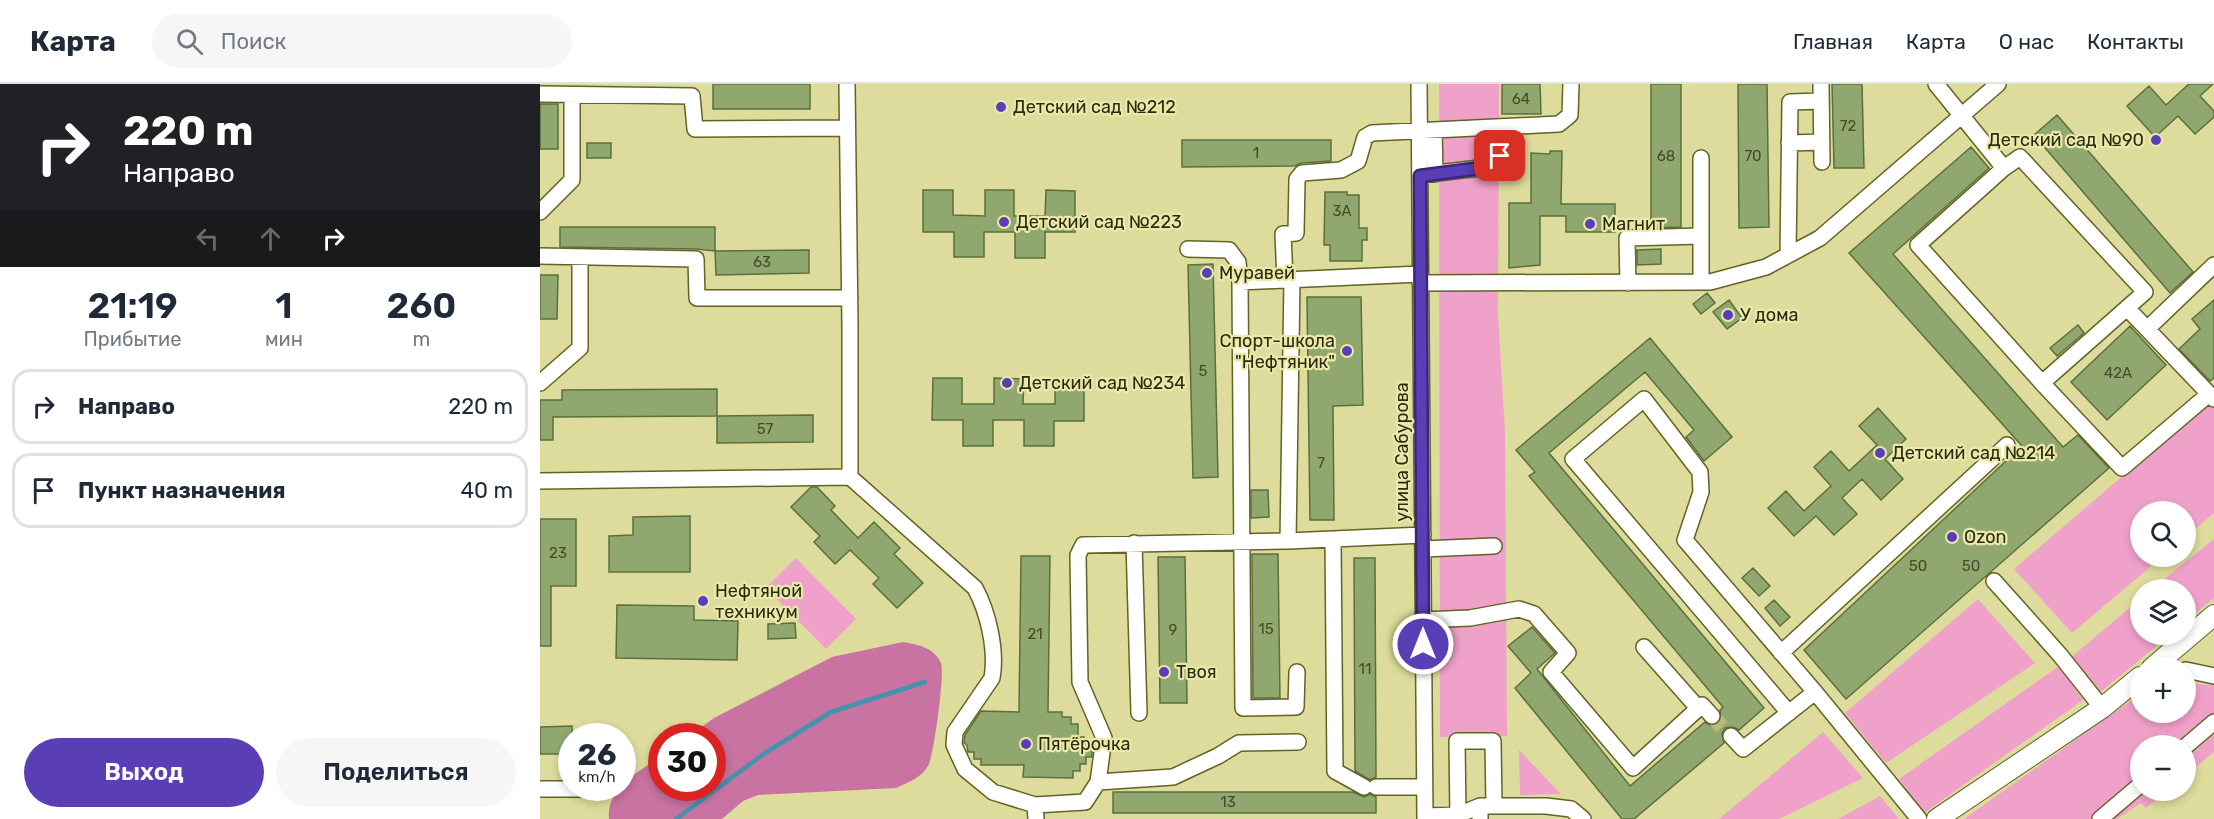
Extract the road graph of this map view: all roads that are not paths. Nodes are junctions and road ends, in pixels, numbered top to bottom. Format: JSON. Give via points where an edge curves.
{"nodes":[{"id":1,"x":847,"y":84,"type":"edge"},
{"id":2,"x":1419,"y":84,"type":"edge"},
{"id":3,"x":1571,"y":84,"type":"edge"},
{"id":4,"x":1821,"y":84,"type":"edge"},
{"id":5,"x":1936,"y":84,"type":"edge"},
{"id":6,"x":1990,"y":86,"type":"edge"},
{"id":7,"x":540,"y":94,"type":"edge"},
{"id":8,"x":572,"y":94,"type":"junction"},
{"id":9,"x":1821,"y":101,"type":"junction"},
{"id":10,"x":1962,"y":117,"type":"junction"},
{"id":11,"x":1500,"y":127,"type":"junction"},
{"id":12,"x":847,"y":128,"type":"junction"},
{"id":13,"x":1427,"y":130,"type":"junction"},
{"id":14,"x":1790,"y":142,"type":"junction"},
{"id":15,"x":1822,"y":142,"type":"junction"},
{"id":16,"x":1701,"y":158,"type":"dead end"},
{"id":17,"x":1822,"y":162,"type":"dead end"},
{"id":18,"x":2004,"y":168,"type":"junction"},
{"id":19,"x":1427,"y":175,"type":"junction"},
{"id":20,"x":540,"y":212,"type":"edge"},
{"id":21,"x":1701,"y":236,"type":"junction"},
{"id":22,"x":1188,"y":249,"type":"dead end"},
{"id":23,"x":1788,"y":255,"type":"junction"},
{"id":24,"x":540,"y":256,"type":"edge"},
{"id":25,"x":580,"y":258,"type":"junction"},
{"id":26,"x":2214,"y":265,"type":"edge"},
{"id":27,"x":1420,"y":278,"type":"junction"},
{"id":28,"x":1289,"y":280,"type":"junction"},
{"id":29,"x":1240,"y":282,"type":"junction"},
{"id":30,"x":1701,"y":282,"type":"junction"},
{"id":31,"x":1628,"y":283,"type":"junction"},
{"id":32,"x":850,"y":298,"type":"junction"},
{"id":33,"x":2127,"y":308,"type":"junction"},
{"id":34,"x":2147,"y":329,"type":"junction"},
{"id":35,"x":540,"y":383,"type":"edge"},
{"id":36,"x":2042,"y":383,"type":"junction"},
{"id":37,"x":2212,"y":396,"type":"edge"},
{"id":38,"x":2007,"y":445,"type":"dead end"},
{"id":39,"x":850,"y":477,"type":"junction"},
{"id":40,"x":540,"y":481,"type":"edge"},
{"id":41,"x":1333,"y":539,"type":"junction"},
{"id":42,"x":1288,"y":541,"type":"junction"},
{"id":43,"x":1240,"y":542,"type":"junction"},
{"id":44,"x":1423,"y":542,"type":"junction"},
{"id":45,"x":1134,"y":543,"type":"junction"},
{"id":46,"x":1494,"y":546,"type":"dead end"},
{"id":47,"x":1994,"y":581,"type":"dead end"},
{"id":48,"x":2214,"y":615,"type":"edge"},
{"id":49,"x":1423,"y":620,"type":"junction"},
{"id":50,"x":1644,"y":647,"type":"dead end"},
{"id":51,"x":1780,"y":652,"type":"junction"},
{"id":52,"x":2168,"y":657,"type":"edge"},
{"id":53,"x":1297,"y":672,"type":"dead end"},
{"id":54,"x":2196,"y":672,"type":"edge"},
{"id":55,"x":2214,"y":676,"type":"edge"},
{"id":56,"x":2130,"y":687,"type":"edge"},
{"id":57,"x":1815,"y":693,"type":"junction"},
{"id":58,"x":1698,"y":708,"type":"junction"},
{"id":59,"x":2102,"y":708,"type":"junction"},
{"id":60,"x":1139,"y":713,"type":"dead end"},
{"id":61,"x":1789,"y":713,"type":"junction"},
{"id":62,"x":1712,"y":716,"type":"tunnel mouth"},
{"id":63,"x":2214,"y":722,"type":"edge"},
{"id":64,"x":1731,"y":736,"type":"tunnel mouth"},
{"id":65,"x":2196,"y":737,"type":"edge"},
{"id":66,"x":1298,"y":742,"type":"dead end"},
{"id":67,"x":1098,"y":782,"type":"junction"},
{"id":68,"x":1424,"y":787,"type":"junction"},
{"id":69,"x":540,"y":789,"type":"edge"},
{"id":70,"x":558,"y":789,"type":"edge"},
{"id":71,"x":2130,"y":794,"type":"edge"},
{"id":72,"x":1485,"y":810,"type":"edge"},
{"id":73,"x":1035,"y":812,"type":"edge"},
{"id":74,"x":1458,"y":817,"type":"edge"},
{"id":75,"x":1425,"y":818,"type":"edge"},
{"id":76,"x":1583,"y":819,"type":"edge"},
{"id":77,"x":1919,"y":819,"type":"edge"},
{"id":78,"x":1936,"y":819,"type":"edge"},
{"id":79,"x":2100,"y":819,"type":"edge"}],
"edges":[{"from":1,"to":12,"type":"street"},
{"from":2,"to":13,"type":"street","name":"улица Сабурова"},
{"from":3,"to":11,"type":"street","via":[[1570,115],[1559,124]]},
{"from":4,"to":9,"type":"street"},
{"from":5,"to":10,"type":"street"},
{"from":6,"to":10,"type":"street"},
{"from":7,"to":8,"type":"street"},
{"from":8,"to":12,"type":"street","via":[[692,96],[695,129]]},
{"from":8,"to":20,"type":"street","via":[[572,180]]},
{"from":9,"to":14,"type":"street","via":[[1790,102]]},
{"from":9,"to":15,"type":"street"},
{"from":10,"to":18,"type":"street"},
{"from":10,"to":23,"type":"street","via":[[1820,238]]},
{"from":11,"to":13,"type":"street"},
{"from":11,"to":19,"type":"street","via":[[1500,156],[1488,167]]},
{"from":12,"to":32,"type":"street"},
{"from":13,"to":19,"type":"street","name":"улица Сабурова"},
{"from":13,"to":28,"type":"street","via":[[1372,133],[1365,137],[1358,161],[1341,170],[1302,173],[1297,179],[1296,233],[1283,234]]},
{"from":14,"to":15,"type":"street"},
{"from":14,"to":23,"type":"street"},
{"from":15,"to":17,"type":"street"},
{"from":16,"to":21,"type":"street"},
{"from":18,"to":33,"type":"street","via":[[2020,157],[2145,292]]},
{"from":18,"to":36,"type":"street","via":[[1918,245]]},
{"from":19,"to":27,"type":"street","name":"улица Сабурова"},
{"from":21,"to":30,"type":"street"},
{"from":21,"to":31,"type":"street","via":[[1627,238]]},
{"from":22,"to":29,"type":"street","via":[[1229,250],[1238,262]]},
{"from":23,"to":30,"type":"street","via":[[1766,267]]},
{"from":24,"to":25,"type":"street"},
{"from":25,"to":32,"type":"street","via":[[696,259],[697,298]]},
{"from":25,"to":35,"type":"street","via":[[580,348]]},
{"from":26,"to":34,"type":"street"},
{"from":27,"to":28,"type":"street"},
{"from":27,"to":31,"type":"street"},
{"from":27,"to":44,"type":"street","name":"улица Сабурова"},
{"from":28,"to":29,"type":"street"},
{"from":28,"to":42,"type":"street"},
{"from":29,"to":43,"type":"street"},
{"from":30,"to":31,"type":"street"},
{"from":32,"to":39,"type":"street"},
{"from":33,"to":34,"type":"street"},
{"from":33,"to":36,"type":"street"},
{"from":34,"to":37,"type":"street"},
{"from":36,"to":37,"type":"street","via":[[2122,468]]},
{"from":38,"to":51,"type":"street"},
{"from":39,"to":40,"type":"street"},
{"from":39,"to":73,"type":"street","via":[[975,588],[984,604],[990,627],[992,678],[955,732],[954,745],[965,769],[993,792]]},
{"from":41,"to":42,"type":"street"},
{"from":41,"to":44,"type":"street"},
{"from":41,"to":68,"type":"street","via":[[1335,771],[1370,787]]},
{"from":42,"to":43,"type":"street"},
{"from":43,"to":45,"type":"street"},
{"from":43,"to":53,"type":"street","via":[[1243,708],[1296,707]]},
{"from":44,"to":46,"type":"street"},
{"from":44,"to":49,"type":"street","name":"улица Сабурова"},
{"from":45,"to":60,"type":"street"},
{"from":45,"to":67,"type":"street","via":[[1083,545],[1078,555],[1080,682],[1104,738]]},
{"from":47,"to":59,"type":"street"},
{"from":48,"to":52,"type":"main road"},
{"from":49,"to":58,"type":"street","via":[[1470,618],[1519,609],[1534,614],[1568,653],[1551,672],[1633,768]]},
{"from":49,"to":68,"type":"street","name":"улица Сабурова"},
{"from":50,"to":58,"type":"street"},
{"from":51,"to":57,"type":"street"},
{"from":51,"to":61,"type":"street","via":[[1685,540],[1701,492],[1700,472],[1644,399],[1573,459]]},
{"from":54,"to":55,"type":"street"},
{"from":56,"to":59,"type":"main road"},
{"from":57,"to":61,"type":"street"},
{"from":57,"to":77,"type":"street"},
{"from":58,"to":62,"type":"street","via":[[1702,705]]},
{"from":59,"to":78,"type":"main road"},
{"from":61,"to":64,"type":"street","via":[[1743,749]]},
{"from":63,"to":65,"type":"street"},
{"from":66,"to":67,"type":"street","via":[[1239,742],[1173,777]]},
{"from":67,"to":73,"type":"street","via":[[1085,802]]},
{"from":68,"to":75,"type":"street","name":"улица Сабурова"},
{"from":69,"to":70,"type":"street"},
{"from":71,"to":79,"type":"street"},
{"from":72,"to":74,"type":"street"},
{"from":72,"to":74,"type":"street","via":[[1493,741],[1457,741]]},
{"from":72,"to":76,"type":"street","via":[[1546,806],[1571,809]]},
{"from":74,"to":75,"type":"street"}]}
